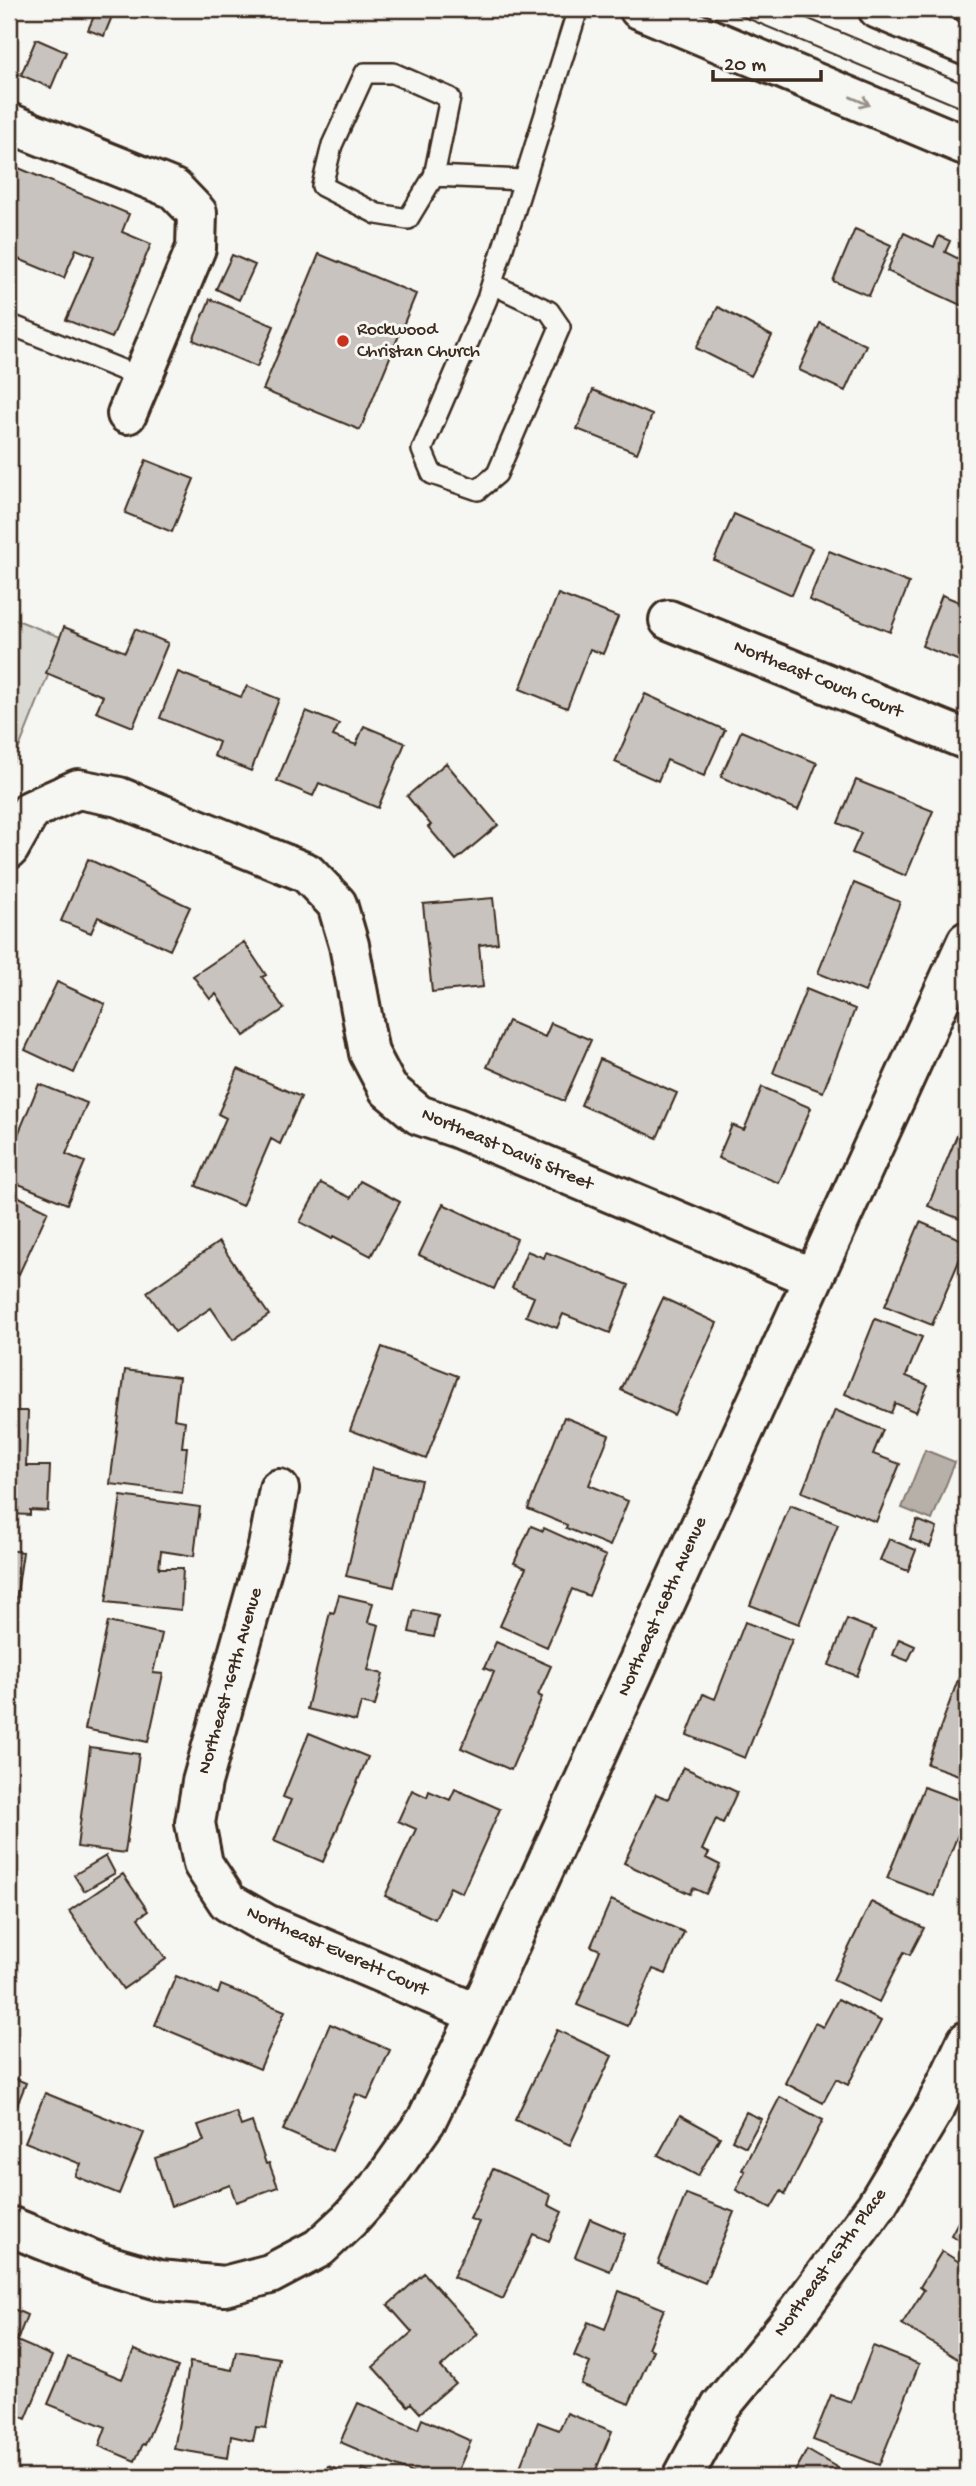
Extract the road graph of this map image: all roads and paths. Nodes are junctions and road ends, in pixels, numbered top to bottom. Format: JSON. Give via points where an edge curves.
{"nodes":[{"id":1,"x":578,"y":9,"type":"edge"},
{"id":2,"x":639,"y":9,"type":"edge"},
{"id":3,"x":878,"y":9,"type":"edge"},
{"id":4,"x":967,"y":46,"type":"edge"},
{"id":5,"x":9,"y":123,"type":"edge"},
{"id":6,"x":967,"y":146,"type":"edge"},
{"id":7,"x":434,"y":176,"type":"junction"},
{"id":8,"x":524,"y":180,"type":"junction"},
{"id":9,"x":492,"y":284,"type":"junction"},
{"id":10,"x":9,"y":324,"type":"edge"},
{"id":11,"x":142,"y":378,"type":"junction"},
{"id":12,"x":127,"y":414,"type":"dead end"},
{"id":13,"x":669,"y":620,"type":"dead end"},
{"id":14,"x":967,"y":740,"type":"edge"},
{"id":15,"x":9,"y":849,"type":"edge"},
{"id":16,"x":967,"y":941,"type":"edge"},
{"id":17,"x":813,"y":1278,"type":"junction"},
{"id":18,"x":279,"y":1489,"type":"dead end"},
{"id":19,"x":209,"y":1873,"type":"joint"},
{"id":20,"x":478,"y":2014,"type":"junction"},
{"id":21,"x":967,"y":2041,"type":"edge"},
{"id":22,"x":9,"y":2226,"type":"edge"},
{"id":23,"x":683,"y":2477,"type":"edge"}],
"edges":[{"from":1,"to":8,"type":"lane"},
{"from":2,"to":6,"type":"street","one_way":true},
{"from":3,"to":4,"type":"street"},
{"from":5,"to":11,"type":"street","via":[[174,189],[197,213],[196,248]]},
{"from":7,"to":7,"type":"lane","via":[[408,219],[377,214],[322,186],[332,145],[365,73],[393,73],[450,98]]},
{"from":7,"to":8,"type":"lane"},
{"from":8,"to":9,"type":"lane"},
{"from":9,"to":9,"type":"lane","via":[[422,450],[432,474],[478,490],[497,474],[560,327],[548,311]]},
{"from":10,"to":11,"type":"lane"},
{"from":11,"to":12,"type":"street"},
{"from":13,"to":14,"type":"street","name":"Northeast Couch Court"},
{"from":15,"to":17,"type":"street","name":"Northeast Davis Street","via":[[31,810],[78,789],[119,797],[307,873],[337,904],[369,1054],[388,1089],[419,1115]]},
{"from":16,"to":17,"type":"street","name":"Northeast 168th Avenue"},
{"from":17,"to":20,"type":"street","name":"Northeast 168th Avenue"},
{"from":18,"to":19,"type":"street","name":"Northeast 169th Avenue","via":[[267,1551],[202,1782],[195,1824]]},
{"from":19,"to":20,"type":"street","name":"Northeast Everett Court","via":[[228,1902],[266,1924]]},
{"from":20,"to":22,"type":"street","name":"Northeast 168th Avenue","via":[[426,2121],[406,2151],[350,2219],[319,2248],[270,2274],[224,2286],[159,2280],[100,2263]]},
{"from":21,"to":23,"type":"street","name":"Northeast 167th Place","via":[[936,2106],[876,2206],[721,2406]]}]}
